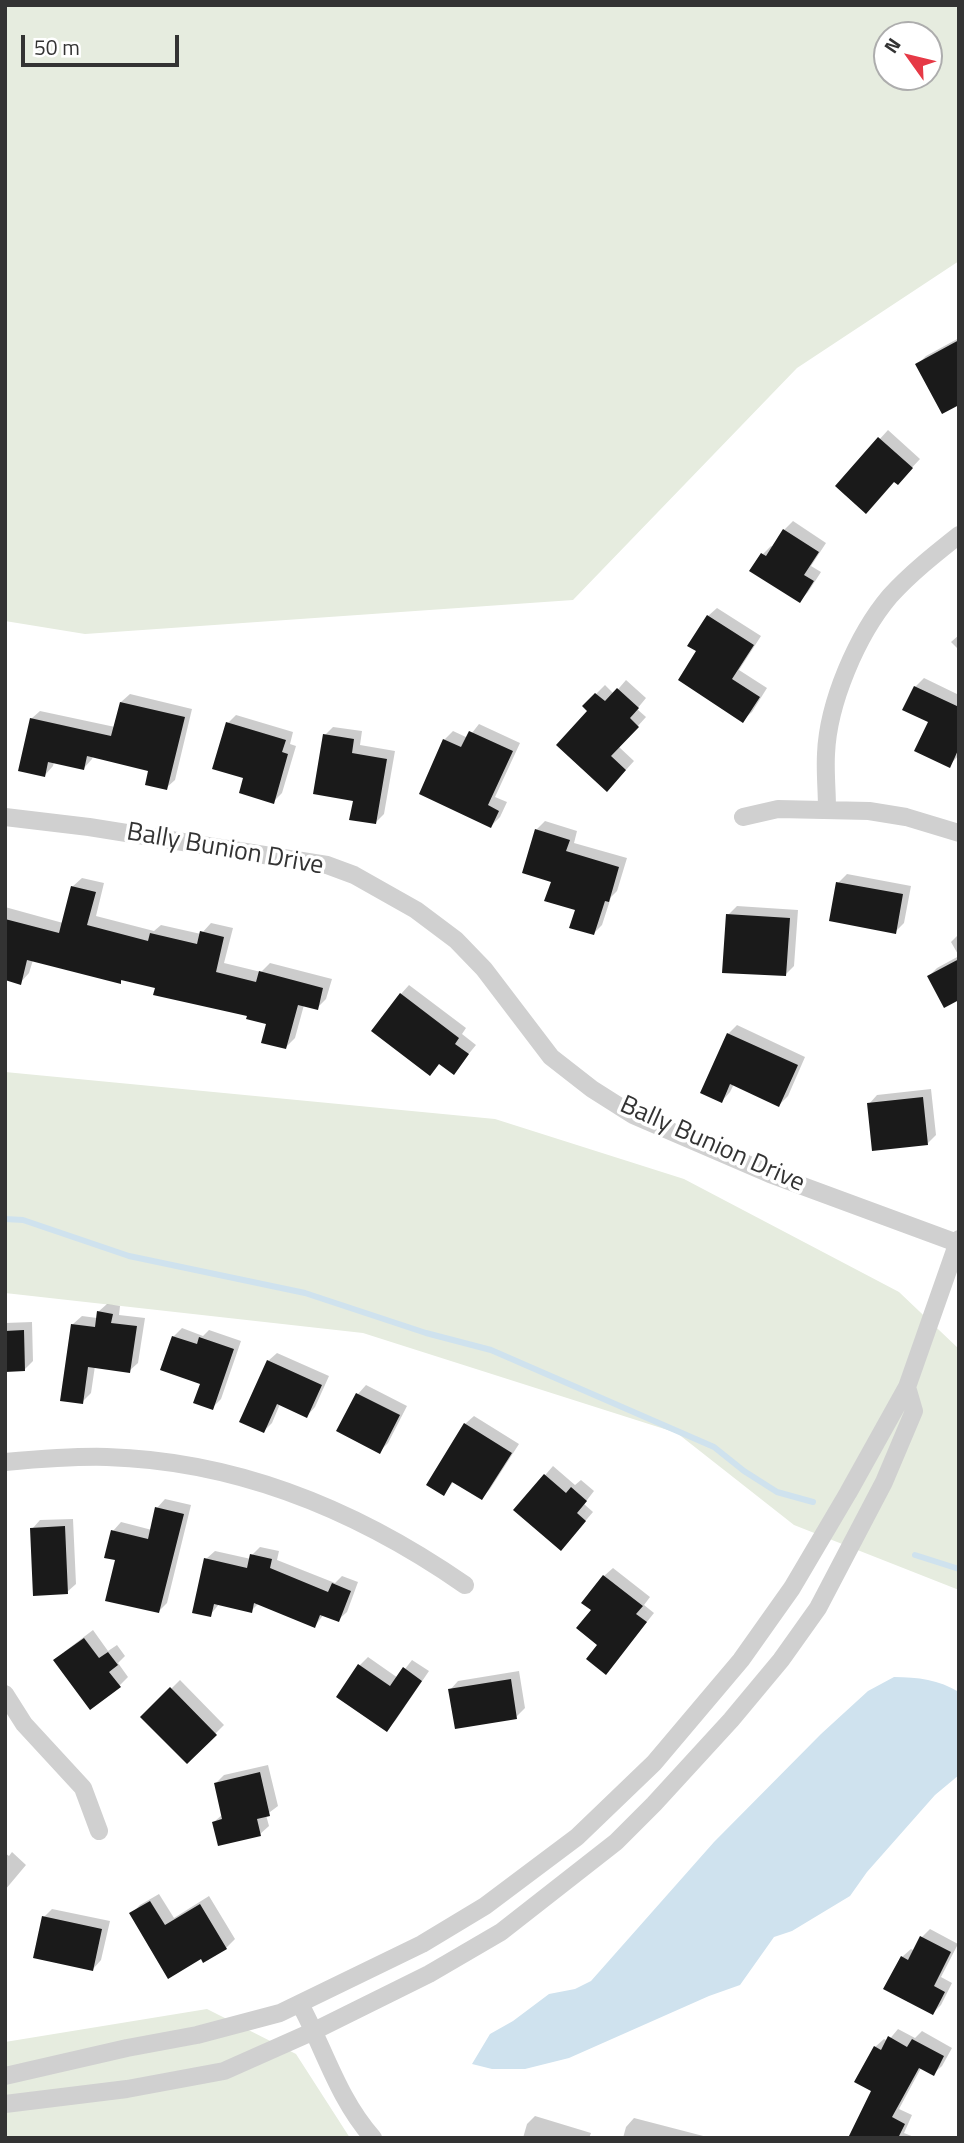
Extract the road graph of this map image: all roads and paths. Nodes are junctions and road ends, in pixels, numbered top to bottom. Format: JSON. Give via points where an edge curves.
{"nodes":[{"id":1,"x":959,"y":535,"type":"edge"},
{"id":2,"x":827,"y":809,"type":"junction"},
{"id":3,"x":5,"y":817,"type":"edge"},
{"id":4,"x":743,"y":817,"type":"dead end"},
{"id":5,"x":959,"y":833,"type":"edge"},
{"id":6,"x":958,"y":1241,"type":"edge"},
{"id":7,"x":907,"y":1387,"type":"junction"},
{"id":8,"x":5,"y":1462,"type":"edge"},
{"id":9,"x":464,"y":1585,"type":"dead end"},
{"id":10,"x":5,"y":1694,"type":"edge"},
{"id":11,"x":99,"y":1831,"type":"dead end"},
{"id":12,"x":300,"y":2004,"type":"junction"},
{"id":13,"x":314,"y":2031,"type":"junction"},
{"id":14,"x":5,"y":2076,"type":"edge"},
{"id":15,"x":5,"y":2104,"type":"edge"},
{"id":16,"x":373,"y":2138,"type":"edge"}],
"edges":[{"from":1,"to":2,"type":"street","via":[[889,597],[858,644],[836,696],[826,752]]},
{"from":2,"to":4,"type":"street","via":[[778,809]]},
{"from":2,"to":5,"type":"street","via":[[906,817]]},
{"from":3,"to":6,"type":"street","name":"Bally Bunion Drive","via":[[327,865],[354,875],[416,910],[456,940],[551,1057],[633,1115],[770,1174]]},
{"from":6,"to":7,"type":"street"},
{"from":7,"to":12,"type":"street","via":[[792,1588],[741,1660],[654,1763],[577,1837],[485,1906],[422,1944]]},
{"from":7,"to":13,"type":"street","via":[[914,1411],[884,1482],[818,1608],[732,1720],[616,1842],[501,1932]]},
{"from":8,"to":9,"type":"street","via":[[108,1457],[229,1473],[288,1490],[345,1514],[426,1558]]},
{"from":10,"to":11,"type":"street","via":[[24,1724],[83,1788]]},
{"from":12,"to":13,"type":"street"},
{"from":12,"to":14,"type":"street","via":[[197,2035]]},
{"from":13,"to":15,"type":"street","via":[[224,2071]]},
{"from":13,"to":16,"type":"street","via":[[330,2070]]}]}
